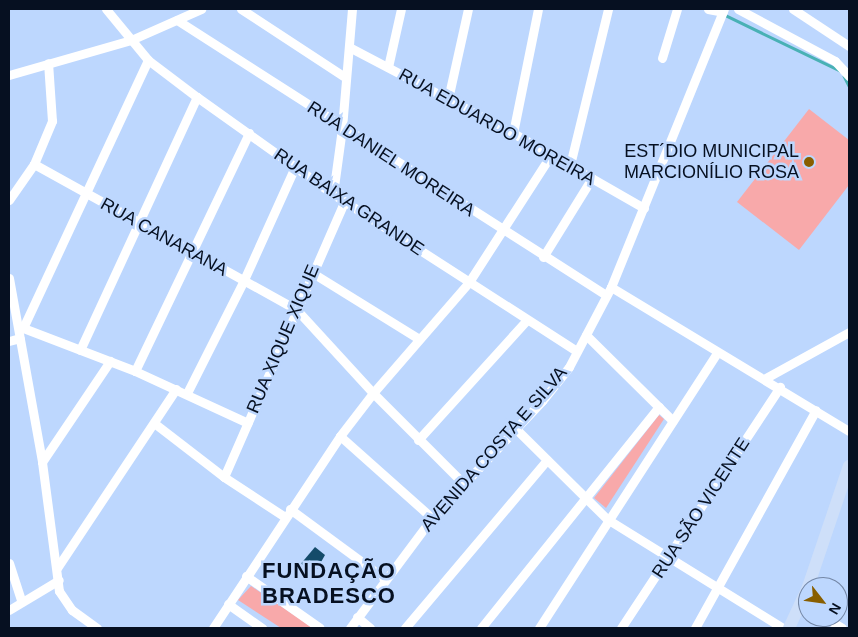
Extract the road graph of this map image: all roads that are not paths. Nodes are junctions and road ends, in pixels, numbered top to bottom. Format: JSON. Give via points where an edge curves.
{"nodes":[{"id":1,"x":106,"y":9,"type":"edge"},
{"id":2,"x":201,"y":9,"type":"edge"},
{"id":3,"x":241,"y":9,"type":"edge"},
{"id":4,"x":352,"y":9,"type":"edge"},
{"id":5,"x":401,"y":9,"type":"edge"},
{"id":6,"x":468,"y":9,"type":"edge"},
{"id":7,"x":538,"y":9,"type":"edge"},
{"id":8,"x":608,"y":9,"type":"edge"},
{"id":9,"x":677,"y":9,"type":"edge"},
{"id":10,"x":708,"y":9,"type":"edge"},
{"id":11,"x":738,"y":9,"type":"edge"},
{"id":12,"x":793,"y":9,"type":"edge"},
{"id":13,"x":723,"y":11,"type":"edge"},
{"id":14,"x":177,"y":20,"type":"junction"},
{"id":15,"x":131,"y":40,"type":"junction"},
{"id":16,"x":849,"y":46,"type":"edge"},
{"id":17,"x":349,"y":47,"type":"junction"},
{"id":18,"x":662,"y":58,"type":"dead end"},
{"id":19,"x":148,"y":60,"type":"junction"},
{"id":20,"x":48,"y":63,"type":"junction"},
{"id":21,"x":388,"y":67,"type":"junction"},
{"id":22,"x":9,"y":75,"type":"edge"},
{"id":23,"x":849,"y":76,"type":"edge"},
{"id":24,"x":345,"y":77,"type":"junction"},
{"id":25,"x":197,"y":97,"type":"junction"},
{"id":26,"x":448,"y":99,"type":"junction"},
{"id":27,"x":342,"y":128,"type":"junction"},
{"id":28,"x":249,"y":133,"type":"junction"},
{"id":29,"x":513,"y":133,"type":"junction"},
{"id":30,"x":551,"y":155,"type":"junction"},
{"id":31,"x":34,"y":164,"type":"junction"},
{"id":32,"x":570,"y":165,"type":"junction"},
{"id":33,"x":295,"y":167,"type":"junction"},
{"id":34,"x":592,"y":178,"type":"junction"},
{"id":35,"x":87,"y":194,"type":"junction"},
{"id":36,"x":333,"y":194,"type":"junction"},
{"id":37,"x":9,"y":200,"type":"edge"},
{"id":38,"x":344,"y":202,"type":"junction"},
{"id":39,"x":644,"y":208,"type":"junction"},
{"id":40,"x":137,"y":223,"type":"junction"},
{"id":41,"x":502,"y":230,"type":"junction"},
{"id":42,"x":192,"y":254,"type":"junction"},
{"id":43,"x":543,"y":257,"type":"junction"},
{"id":44,"x":311,"y":272,"type":"junction"},
{"id":45,"x":9,"y":278,"type":"edge"},
{"id":46,"x":243,"y":282,"type":"junction"},
{"id":47,"x":469,"y":282,"type":"junction"},
{"id":48,"x":609,"y":291,"type":"junction"},
{"id":49,"x":296,"y":309,"type":"junction"},
{"id":50,"x":527,"y":320,"type":"junction"},
{"id":51,"x":20,"y":327,"type":"junction"},
{"id":52,"x":849,"y":332,"type":"edge"},
{"id":53,"x":586,"y":336,"type":"junction"},
{"id":54,"x":20,"y":338,"type":"junction"},
{"id":55,"x":419,"y":339,"type":"junction"},
{"id":56,"x":9,"y":341,"type":"edge"},
{"id":57,"x":80,"y":350,"type":"junction"},
{"id":58,"x":577,"y":351,"type":"junction"},
{"id":59,"x":717,"y":353,"type":"junction"},
{"id":60,"x":110,"y":360,"type":"junction"},
{"id":61,"x":136,"y":371,"type":"junction"},
{"id":62,"x":764,"y":378,"type":"junction"},
{"id":63,"x":780,"y":387,"type":"junction"},
{"id":64,"x":176,"y":389,"type":"junction"},
{"id":65,"x":187,"y":393,"type":"junction"},
{"id":66,"x":373,"y":393,"type":"junction"},
{"id":67,"x":659,"y":407,"type":"junction"},
{"id":68,"x":816,"y":410,"type":"junction"},
{"id":69,"x":673,"y":421,"type":"junction"},
{"id":70,"x":154,"y":423,"type":"junction"},
{"id":71,"x":248,"y":423,"type":"junction"},
{"id":72,"x":514,"y":427,"type":"junction"},
{"id":73,"x":849,"y":431,"type":"edge"},
{"id":74,"x":340,"y":436,"type":"junction"},
{"id":75,"x":418,"y":440,"type":"junction"},
{"id":76,"x":547,"y":460,"type":"junction"},
{"id":77,"x":42,"y":462,"type":"junction"},
{"id":78,"x":849,"y":466,"type":"edge"},
{"id":79,"x":224,"y":476,"type":"junction"},
{"id":80,"x":464,"y":484,"type":"junction"},
{"id":81,"x":586,"y":500,"type":"junction"},
{"id":82,"x":290,"y":508,"type":"junction"},
{"id":83,"x":285,"y":517,"type":"junction"},
{"id":84,"x":432,"y":518,"type":"junction"},
{"id":85,"x":608,"y":519,"type":"junction"},
{"id":86,"x":669,"y":557,"type":"junction"},
{"id":87,"x":9,"y":563,"type":"edge"},
{"id":88,"x":57,"y":568,"type":"junction"},
{"id":89,"x":246,"y":576,"type":"junction"},
{"id":90,"x":811,"y":577,"type":"edge"},
{"id":91,"x":384,"y":578,"type":"junction"},
{"id":92,"x":59,"y":580,"type":"junction"},
{"id":93,"x":718,"y":586,"type":"junction"},
{"id":94,"x":21,"y":601,"type":"junction"},
{"id":95,"x":228,"y":604,"type":"junction"},
{"id":96,"x":9,"y":610,"type":"edge"},
{"id":97,"x":798,"y":615,"type":"edge"},
{"id":98,"x":357,"y":617,"type":"junction"},
{"id":99,"x":97,"y":628,"type":"edge"},
{"id":100,"x":213,"y":628,"type":"edge"},
{"id":101,"x":262,"y":628,"type":"edge"},
{"id":102,"x":320,"y":628,"type":"edge"},
{"id":103,"x":350,"y":628,"type":"edge"},
{"id":104,"x":370,"y":628,"type":"edge"},
{"id":105,"x":405,"y":628,"type":"edge"},
{"id":106,"x":481,"y":628,"type":"edge"},
{"id":107,"x":539,"y":628,"type":"edge"},
{"id":108,"x":621,"y":628,"type":"edge"},
{"id":109,"x":695,"y":628,"type":"edge"},
{"id":110,"x":783,"y":628,"type":"edge"},
{"id":111,"x":789,"y":628,"type":"edge"}],
"edges":[{"from":1,"to":15,"type":"street","name":"RUA BAIXA GRANDE"},
{"from":2,"to":14,"type":"street"},
{"from":3,"to":24,"type":"street"},
{"from":4,"to":17,"type":"street"},
{"from":5,"to":21,"type":"street"},
{"from":6,"to":26,"type":"street"},
{"from":7,"to":29,"type":"street"},
{"from":8,"to":32,"type":"street"},
{"from":9,"to":18,"type":"street"},
{"from":10,"to":13,"type":"street"},
{"from":11,"to":23,"type":"street","via":[[835,61]]},
{"from":12,"to":16,"type":"street"},
{"from":13,"to":39,"type":"street","name":"AVENIDA COSTA E SILVA"},
{"from":14,"to":15,"type":"street"},
{"from":14,"to":27,"type":"street","name":"RUA DANIEL MOREIRA"},
{"from":15,"to":19,"type":"street","name":"RUA BAIXA GRANDE"},
{"from":15,"to":20,"type":"street"},
{"from":17,"to":21,"type":"street","name":"RUA EDUARDO MOREIRA"},
{"from":17,"to":24,"type":"street"},
{"from":19,"to":25,"type":"street","name":"RUA BAIXA GRANDE"},
{"from":19,"to":35,"type":"street"},
{"from":20,"to":22,"type":"street"},
{"from":20,"to":31,"type":"street","via":[[52,121]]},
{"from":21,"to":26,"type":"street","name":"RUA EDUARDO MOREIRA"},
{"from":24,"to":27,"type":"street"},
{"from":25,"to":28,"type":"street","name":"RUA BAIXA GRANDE"},
{"from":25,"to":40,"type":"street"},
{"from":26,"to":29,"type":"street","name":"RUA EDUARDO MOREIRA"},
{"from":27,"to":36,"type":"street"},
{"from":27,"to":41,"type":"street","name":"RUA DANIEL MOREIRA"},
{"from":28,"to":33,"type":"street","name":"RUA BAIXA GRANDE"},
{"from":28,"to":42,"type":"street"},
{"from":29,"to":30,"type":"street","name":"RUA EDUARDO MOREIRA"},
{"from":30,"to":32,"type":"street","name":"RUA EDUARDO MOREIRA"},
{"from":30,"to":41,"type":"street"},
{"from":31,"to":35,"type":"street","name":"RUA CANARANA"},
{"from":31,"to":37,"type":"street"},
{"from":32,"to":34,"type":"street","name":"RUA EDUARDO MOREIRA"},
{"from":33,"to":36,"type":"street","name":"RUA BAIXA GRANDE"},
{"from":33,"to":46,"type":"street"},
{"from":34,"to":39,"type":"street","name":"RUA EDUARDO MOREIRA"},
{"from":34,"to":43,"type":"street"},
{"from":35,"to":40,"type":"street","name":"RUA CANARANA"},
{"from":35,"to":51,"type":"street"},
{"from":36,"to":38,"type":"street","name":"RUA BAIXA GRANDE"},
{"from":38,"to":44,"type":"street","name":"RUA XIQUE XIQUE"},
{"from":38,"to":47,"type":"street","name":"RUA BAIXA GRANDE"},
{"from":39,"to":48,"type":"street","name":"AVENIDA COSTA E SILVA"},
{"from":40,"to":42,"type":"street","name":"RUA CANARANA"},
{"from":40,"to":57,"type":"street"},
{"from":41,"to":43,"type":"street","name":"RUA DANIEL MOREIRA"},
{"from":41,"to":47,"type":"street"},
{"from":42,"to":46,"type":"street","name":"RUA CANARANA"},
{"from":42,"to":61,"type":"street"},
{"from":43,"to":48,"type":"street","name":"RUA DANIEL MOREIRA"},
{"from":44,"to":49,"type":"street","name":"RUA XIQUE XIQUE"},
{"from":44,"to":55,"type":"street"},
{"from":45,"to":51,"type":"street"},
{"from":46,"to":49,"type":"street","name":"RUA CANARANA"},
{"from":46,"to":65,"type":"street"},
{"from":47,"to":50,"type":"street","name":"RUA BAIXA GRANDE"},
{"from":47,"to":55,"type":"street"},
{"from":48,"to":53,"type":"street","name":"AVENIDA COSTA E SILVA"},
{"from":48,"to":59,"type":"street","name":"RUA DANIEL MOREIRA"},
{"from":49,"to":66,"type":"street"},
{"from":49,"to":71,"type":"street","name":"RUA XIQUE XIQUE"},
{"from":50,"to":58,"type":"street","name":"RUA BAIXA GRANDE"},
{"from":50,"to":75,"type":"street"},
{"from":51,"to":54,"type":"street"},
{"from":51,"to":57,"type":"street"},
{"from":52,"to":62,"type":"street"},
{"from":53,"to":58,"type":"street","name":"AVENIDA COSTA E SILVA"},
{"from":53,"to":67,"type":"street"},
{"from":54,"to":56,"type":"street"},
{"from":54,"to":77,"type":"street"},
{"from":55,"to":66,"type":"street"},
{"from":57,"to":60,"type":"street"},
{"from":58,"to":72,"type":"street","name":"AVENIDA COSTA E SILVA","via":[[557,384]]},
{"from":59,"to":62,"type":"street","name":"RUA DANIEL MOREIRA"},
{"from":59,"to":69,"type":"street"},
{"from":60,"to":61,"type":"street"},
{"from":60,"to":77,"type":"street"},
{"from":61,"to":64,"type":"street"},
{"from":62,"to":63,"type":"street","name":"RUA DANIEL MOREIRA"},
{"from":63,"to":68,"type":"street","name":"RUA DANIEL MOREIRA"},
{"from":63,"to":86,"type":"street","name":"RUA SÃO VICENTE"},
{"from":64,"to":65,"type":"street"},
{"from":64,"to":70,"type":"street"},
{"from":65,"to":71,"type":"street"},
{"from":66,"to":74,"type":"street"},
{"from":66,"to":75,"type":"street"},
{"from":67,"to":69,"type":"street"},
{"from":67,"to":81,"type":"street"},
{"from":68,"to":73,"type":"street","name":"RUA DANIEL MOREIRA"},
{"from":68,"to":93,"type":"street"},
{"from":69,"to":85,"type":"street"},
{"from":70,"to":79,"type":"street"},
{"from":70,"to":88,"type":"street"},
{"from":71,"to":79,"type":"street","name":"RUA XIQUE XIQUE"},
{"from":72,"to":76,"type":"street"},
{"from":72,"to":80,"type":"street","name":"AVENIDA COSTA E SILVA"},
{"from":74,"to":82,"type":"street"},
{"from":74,"to":84,"type":"street"},
{"from":75,"to":80,"type":"street"},
{"from":76,"to":81,"type":"street"},
{"from":76,"to":105,"type":"street"},
{"from":77,"to":88,"type":"street"},
{"from":78,"to":90,"type":"main road"},
{"from":79,"to":83,"type":"street"},
{"from":80,"to":84,"type":"street","name":"AVENIDA COSTA E SILVA"},
{"from":81,"to":85,"type":"street"},
{"from":81,"to":106,"type":"street"},
{"from":82,"to":83,"type":"street"},
{"from":82,"to":91,"type":"street"},
{"from":83,"to":89,"type":"street"},
{"from":84,"to":91,"type":"street","name":"AVENIDA COSTA E SILVA"},
{"from":85,"to":86,"type":"street"},
{"from":85,"to":107,"type":"street"},
{"from":86,"to":93,"type":"street"},
{"from":86,"to":108,"type":"street","name":"RUA SÃO VICENTE"},
{"from":87,"to":94,"type":"street"},
{"from":88,"to":92,"type":"street"},
{"from":89,"to":95,"type":"street"},
{"from":89,"to":102,"type":"street"},
{"from":91,"to":98,"type":"street","name":"AVENIDA COSTA E SILVA"},
{"from":92,"to":94,"type":"street"},
{"from":92,"to":99,"type":"street","via":[[59,591],[66,602]]},
{"from":93,"to":109,"type":"street"},
{"from":93,"to":110,"type":"street"},
{"from":94,"to":96,"type":"street"},
{"from":95,"to":100,"type":"street"},
{"from":95,"to":101,"type":"street"},
{"from":97,"to":111,"type":"main road"},
{"from":98,"to":103,"type":"street","name":"AVENIDA COSTA E SILVA"},
{"from":98,"to":104,"type":"street"}]}
